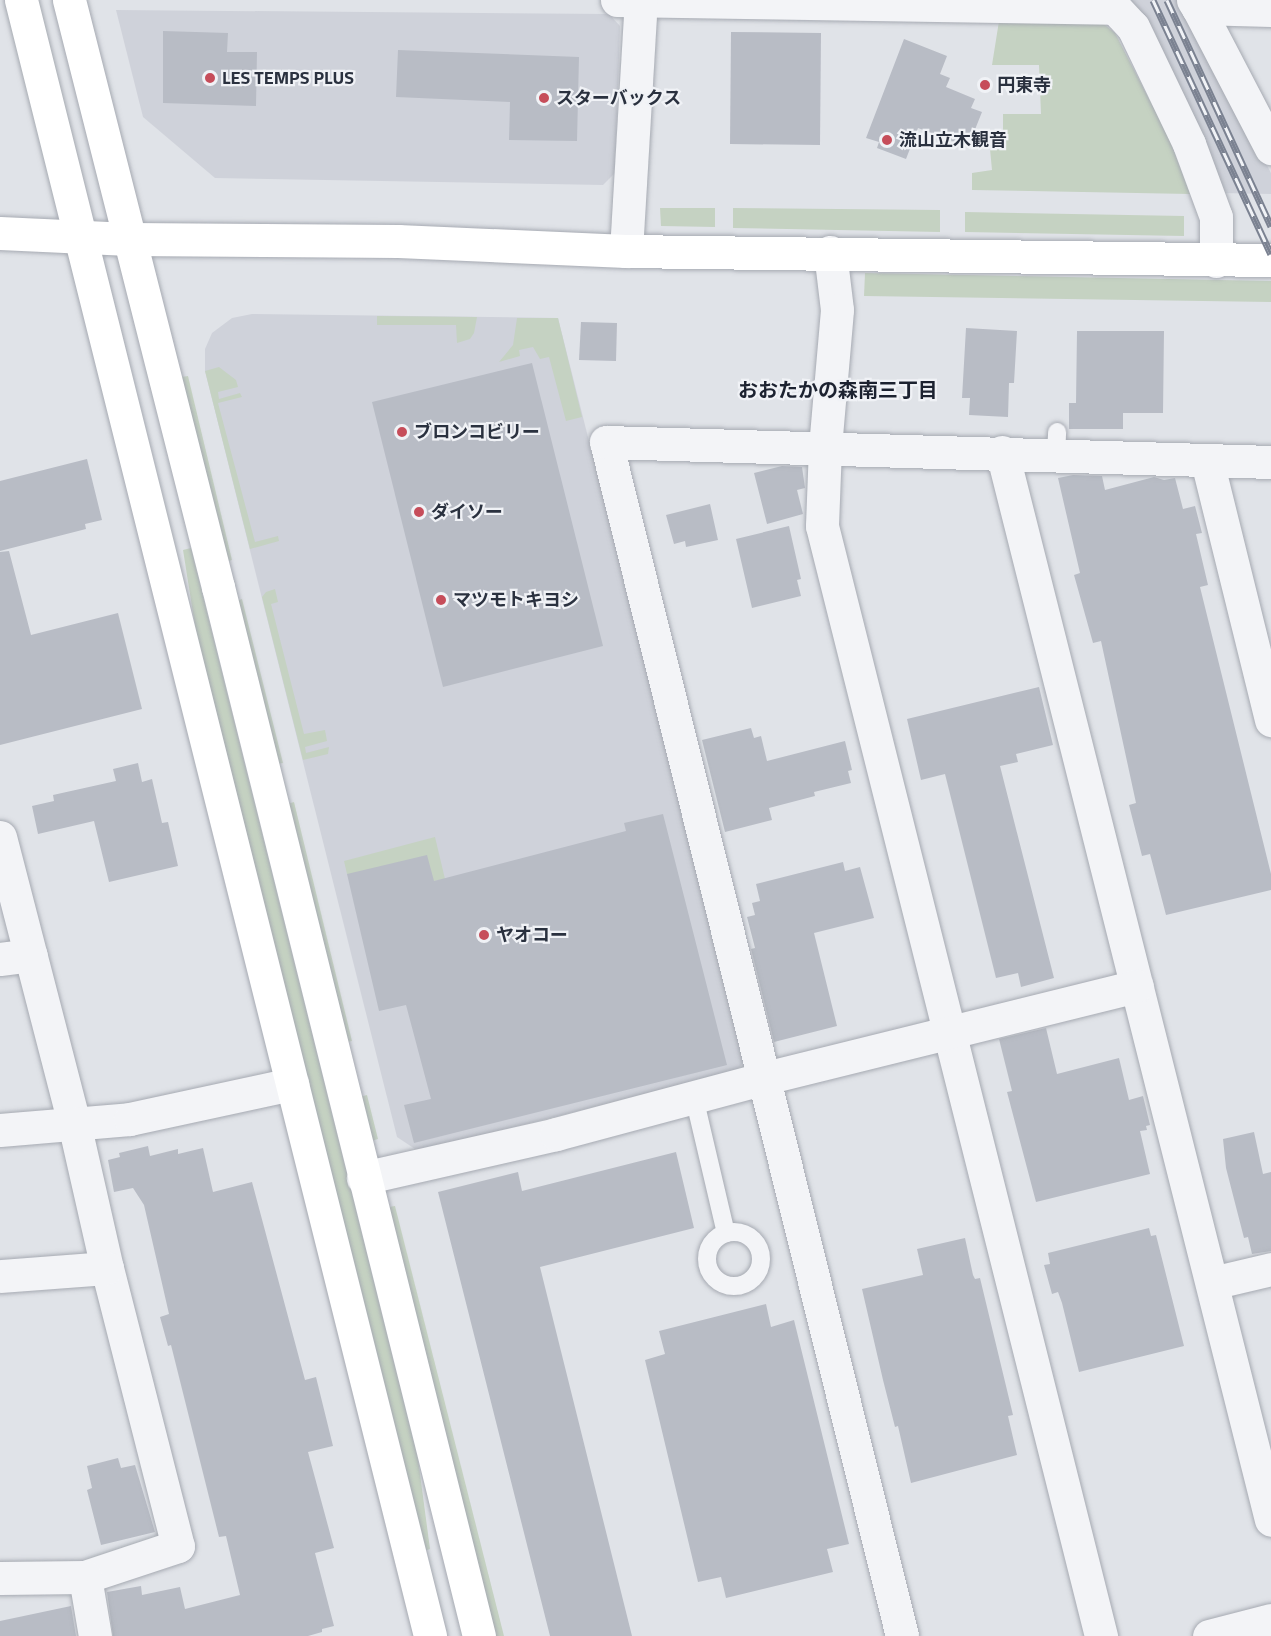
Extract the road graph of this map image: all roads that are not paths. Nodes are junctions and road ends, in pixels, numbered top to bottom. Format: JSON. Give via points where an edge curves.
{"nodes":[{"id":1,"x":21,"y":0,"type":"edge"},
{"id":2,"x":69,"y":0,"type":"edge"},
{"id":3,"x":617,"y":0,"type":"edge"},
{"id":4,"x":641,"y":0,"type":"edge"},
{"id":5,"x":1113,"y":4,"type":"edge"},
{"id":6,"x":1196,"y":4,"type":"edge"},
{"id":7,"x":1271,"y":10,"type":"edge"},
{"id":8,"x":1271,"y":148,"type":"edge"},
{"id":9,"x":0,"y":233,"type":"edge"},
{"id":10,"x":82,"y":238,"type":"junction"},
{"id":11,"x":129,"y":239,"type":"junction"},
{"id":12,"x":626,"y":251,"type":"junction"},
{"id":13,"x":830,"y":252,"type":"junction"},
{"id":14,"x":1271,"y":260,"type":"edge"},
{"id":15,"x":1216,"y":261,"type":"junction"},
{"id":16,"x":825,"y":447,"type":"junction"},
{"id":17,"x":1002,"y":452,"type":"junction"},
{"id":18,"x":1207,"y":460,"type":"junction"},
{"id":19,"x":1271,"y":462,"type":"edge"},
{"id":20,"x":1271,"y":720,"type":"edge"},
{"id":21,"x":0,"y":837,"type":"edge"},
{"id":22,"x":15,"y":957,"type":"edge"},
{"id":23,"x":1137,"y":986,"type":"junction"},
{"id":24,"x":949,"y":1032,"type":"junction"},
{"id":25,"x":765,"y":1078,"type":"junction"},
{"id":26,"x":292,"y":1084,"type":"junction"},
{"id":27,"x":694,"y":1097,"type":"junction"},
{"id":28,"x":74,"y":1123,"type":"junction"},
{"id":29,"x":0,"y":1130,"type":"edge"},
{"id":30,"x":363,"y":1178,"type":"junction"},
{"id":31,"x":726,"y":1233,"type":"dead end"},
{"id":32,"x":107,"y":1268,"type":"junction"},
{"id":33,"x":1271,"y":1269,"type":"edge"},
{"id":34,"x":0,"y":1276,"type":"edge"},
{"id":35,"x":1212,"y":1283,"type":"junction"},
{"id":36,"x":1271,"y":1520,"type":"edge"},
{"id":37,"x":85,"y":1577,"type":"junction"},
{"id":38,"x":0,"y":1578,"type":"edge"},
{"id":39,"x":1271,"y":1620,"type":"edge"},
{"id":40,"x":95,"y":1636,"type":"edge"},
{"id":41,"x":430,"y":1636,"type":"edge"},
{"id":42,"x":479,"y":1636,"type":"edge"},
{"id":43,"x":902,"y":1636,"type":"edge"},
{"id":44,"x":1101,"y":1636,"type":"edge"},
{"id":45,"x":1209,"y":1636,"type":"edge"}],
"edges":[{"from":1,"to":10,"type":"street"},
{"from":2,"to":11,"type":"street"},
{"from":3,"to":4,"type":"street"},
{"from":4,"to":5,"type":"street"},
{"from":4,"to":12,"type":"street"},
{"from":5,"to":15,"type":"street","via":[[1132,27],[1189,144],[1216,217]]},
{"from":6,"to":7,"type":"street"},
{"from":6,"to":8,"type":"street"},
{"from":9,"to":10,"type":"street"},
{"from":10,"to":11,"type":"street"},
{"from":10,"to":26,"type":"street"},
{"from":11,"to":12,"type":"street","via":[[398,241]]},
{"from":11,"to":30,"type":"street"},
{"from":12,"to":13,"type":"street"},
{"from":13,"to":15,"type":"street"},
{"from":13,"to":16,"type":"street","via":[[837,310]]},
{"from":14,"to":15,"type":"street"},
{"from":16,"to":17,"type":"street"},
{"from":16,"to":24,"type":"street","via":[[822,526]]},
{"from":16,"to":25,"type":"street","via":[[606,441]]},
{"from":17,"to":18,"type":"street","via":[[1056,443]]},
{"from":17,"to":23,"type":"street"},
{"from":18,"to":19,"type":"street"},
{"from":18,"to":20,"type":"street"},
{"from":21,"to":22,"type":"street"},
{"from":22,"to":28,"type":"street"},
{"from":23,"to":24,"type":"street"},
{"from":23,"to":35,"type":"street"},
{"from":24,"to":25,"type":"street"},
{"from":24,"to":44,"type":"street"},
{"from":25,"to":27,"type":"street"},
{"from":25,"to":43,"type":"street"},
{"from":26,"to":28,"type":"street","via":[[170,1113]]},
{"from":26,"to":41,"type":"street"},
{"from":27,"to":30,"type":"street","via":[[556,1134]]},
{"from":27,"to":31,"type":"lane"},
{"from":28,"to":29,"type":"street"},
{"from":28,"to":32,"type":"street"},
{"from":30,"to":42,"type":"street"},
{"from":32,"to":34,"type":"street"},
{"from":32,"to":37,"type":"street","via":[[178,1546]]},
{"from":33,"to":35,"type":"street"},
{"from":35,"to":36,"type":"street"},
{"from":37,"to":38,"type":"street"},
{"from":37,"to":40,"type":"street"},
{"from":39,"to":45,"type":"street"}]}
